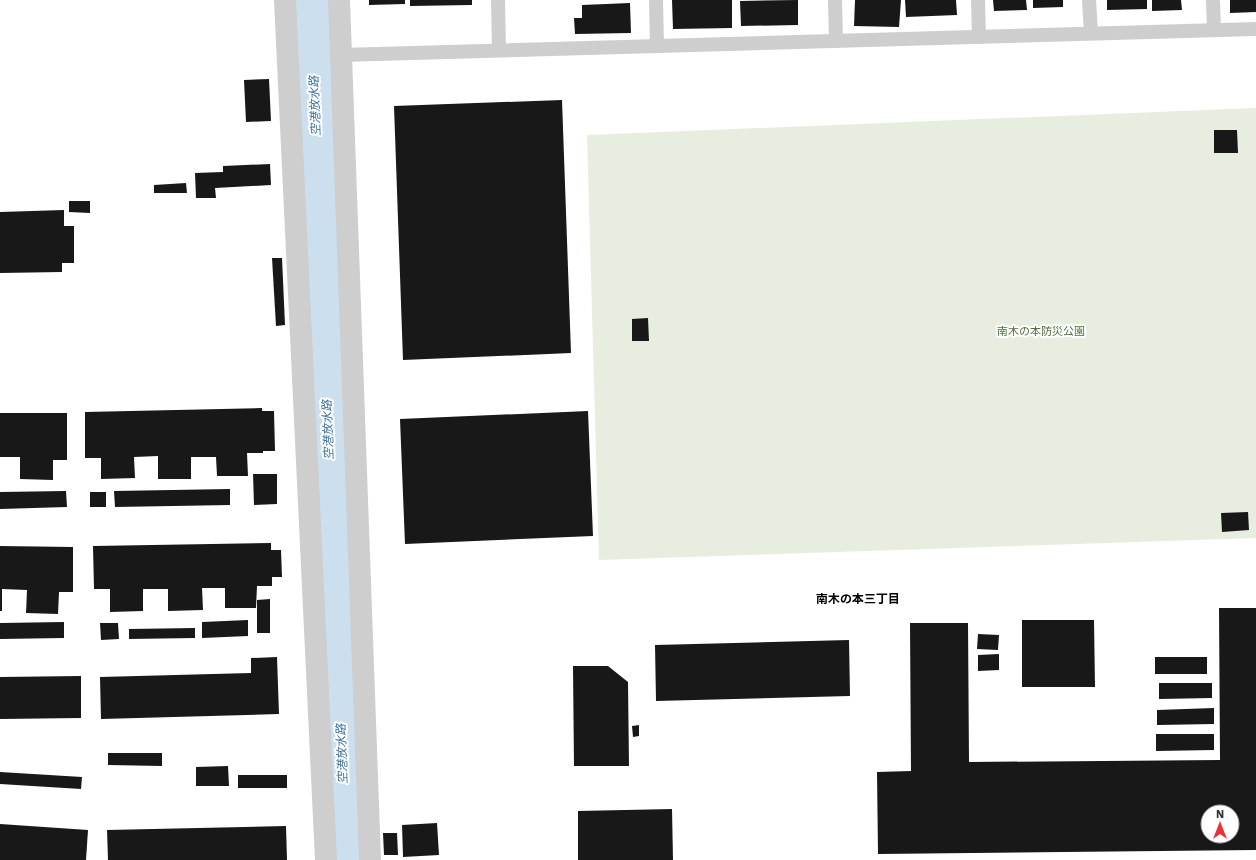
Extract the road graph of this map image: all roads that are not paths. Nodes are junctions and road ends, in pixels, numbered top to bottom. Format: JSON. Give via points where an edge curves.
{"nodes":[{"id":1,"x":285,"y":0,"type":"edge"},
{"id":2,"x":339,"y":0,"type":"edge"},
{"id":3,"x":498,"y":0,"type":"edge"},
{"id":4,"x":656,"y":0,"type":"edge"},
{"id":5,"x":835,"y":0,"type":"edge"},
{"id":6,"x":978,"y":0,"type":"edge"},
{"id":7,"x":1089,"y":0,"type":"edge"},
{"id":8,"x":1213,"y":0,"type":"edge"},
{"id":9,"x":1256,"y":29,"type":"edge"},
{"id":10,"x":1214,"y":30,"type":"junction"},
{"id":11,"x":1091,"y":33,"type":"junction"},
{"id":12,"x":979,"y":37,"type":"junction"},
{"id":13,"x":836,"y":41,"type":"junction"},
{"id":14,"x":657,"y":46,"type":"junction"},
{"id":15,"x":499,"y":50,"type":"junction"},
{"id":16,"x":341,"y":56,"type":"junction"},
{"id":17,"x":326,"y":860,"type":"edge"},
{"id":18,"x":370,"y":860,"type":"edge"}],
"edges":[{"from":1,"to":17,"type":"street"},
{"from":2,"to":16,"type":"street"},
{"from":3,"to":15,"type":"lane"},
{"from":4,"to":14,"type":"lane"},
{"from":5,"to":13,"type":"lane"},
{"from":6,"to":12,"type":"lane"},
{"from":7,"to":11,"type":"lane"},
{"from":8,"to":10,"type":"lane"},
{"from":9,"to":10,"type":"lane"},
{"from":10,"to":11,"type":"lane"},
{"from":11,"to":12,"type":"lane"},
{"from":12,"to":13,"type":"lane"},
{"from":13,"to":14,"type":"lane"},
{"from":14,"to":15,"type":"lane"},
{"from":15,"to":16,"type":"lane"},
{"from":16,"to":18,"type":"street"}]}
